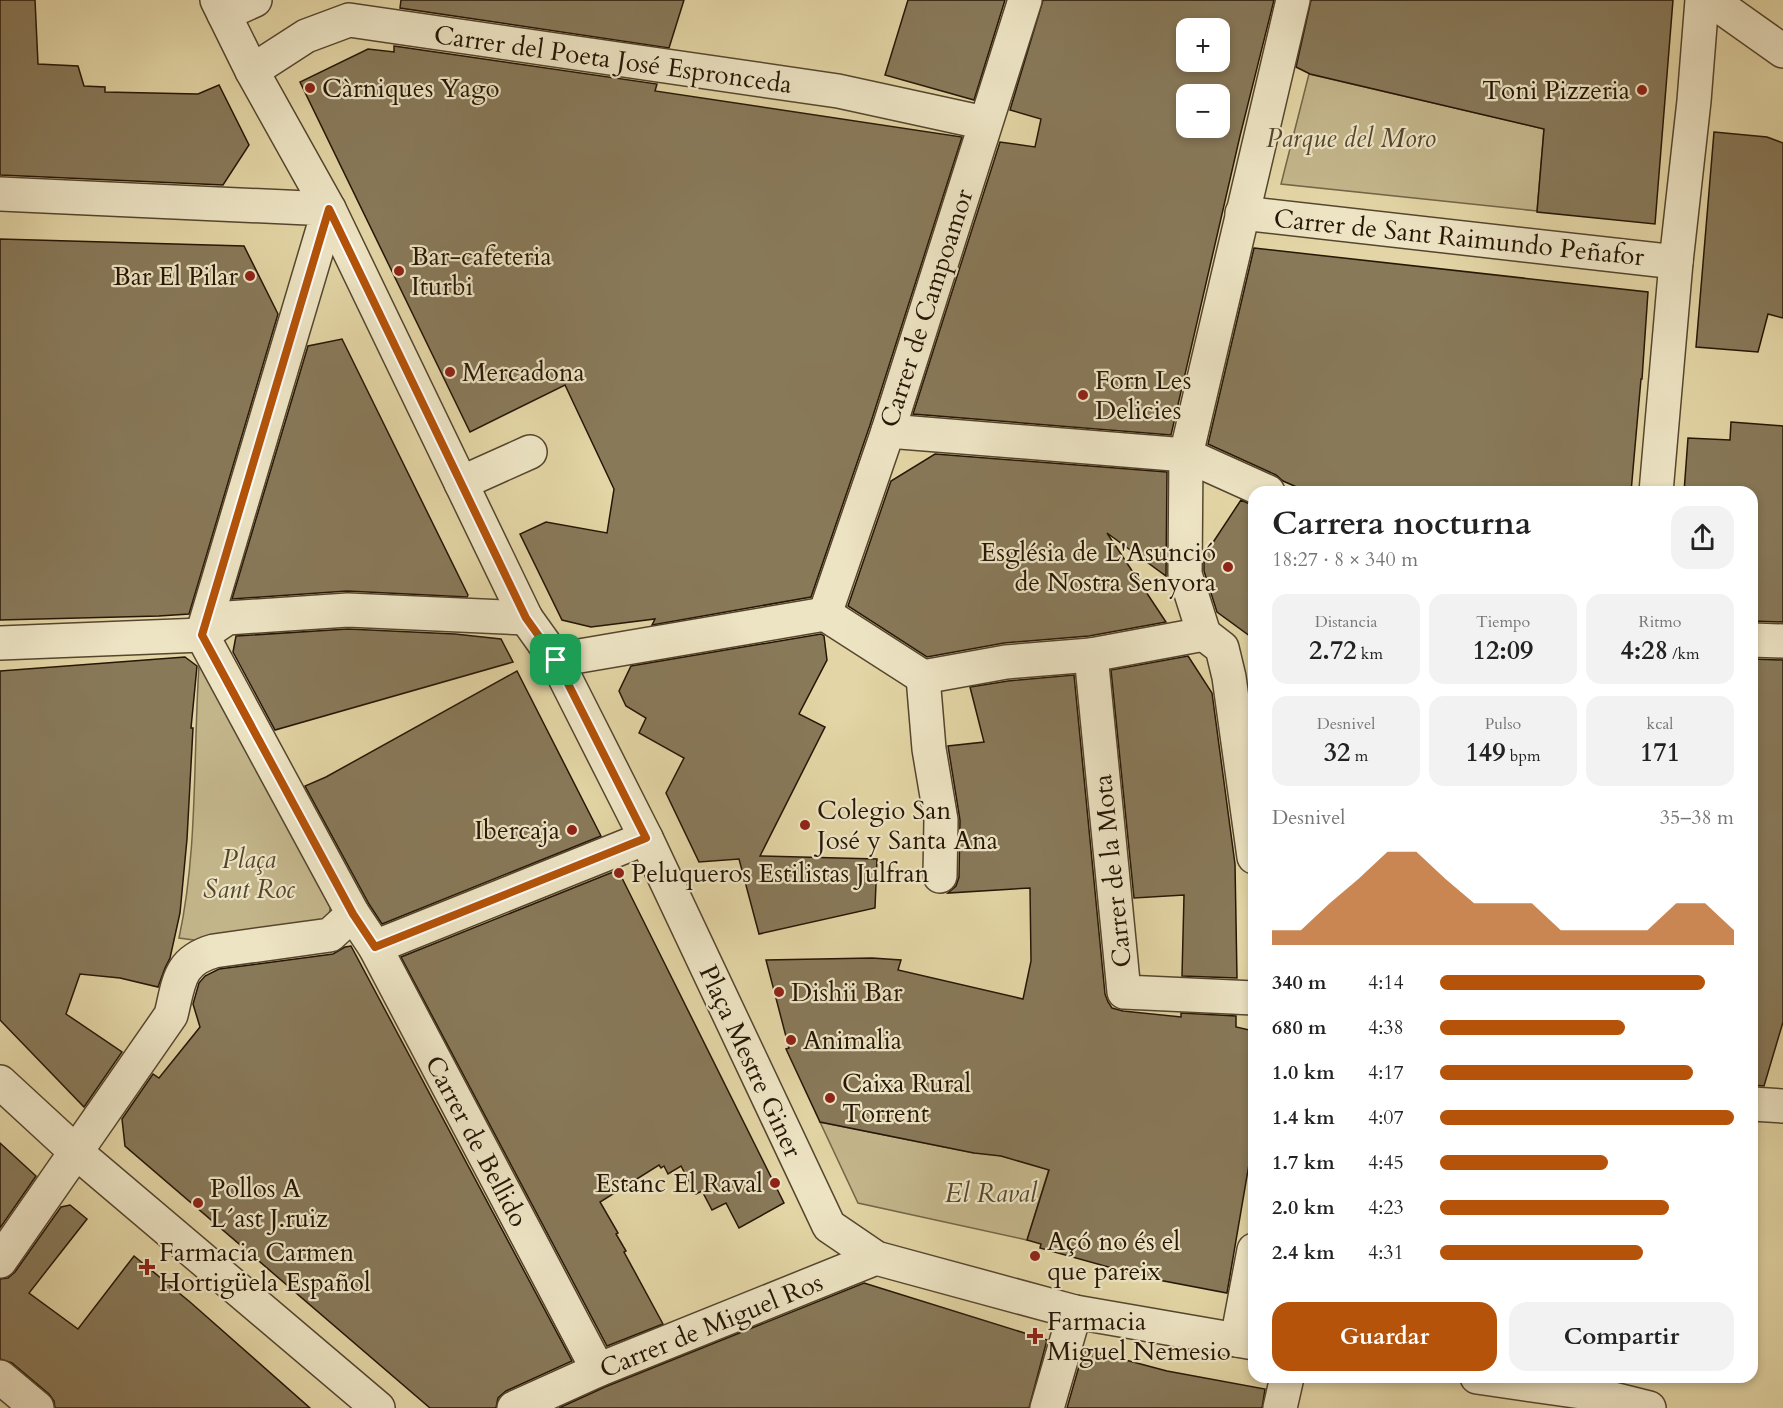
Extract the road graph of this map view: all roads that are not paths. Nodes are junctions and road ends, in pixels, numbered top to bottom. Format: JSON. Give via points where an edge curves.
{"nodes":[{"id":1,"x":255,"y":0,"type":"edge"},
{"id":2,"x":1025,"y":0,"type":"edge"},
{"id":3,"x":1293,"y":0,"type":"edge"},
{"id":4,"x":1702,"y":0,"type":"edge"},
{"id":5,"x":1711,"y":0,"type":"edge"},
{"id":6,"x":221,"y":7,"type":"edge"},
{"id":7,"x":1783,"y":51,"type":"edge"},
{"id":8,"x":252,"y":71,"type":"junction"},
{"id":9,"x":985,"y":123,"type":"junction"},
{"id":10,"x":0,"y":194,"type":"edge"},
{"id":11,"x":329,"y":209,"type":"junction"},
{"id":12,"x":1242,"y":213,"type":"junction"},
{"id":13,"x":1676,"y":262,"type":"junction"},
{"id":14,"x":888,"y":431,"type":"junction"},
{"id":15,"x":530,"y":452,"type":"dead end"},
{"id":16,"x":1186,"y":455,"type":"junction"},
{"id":17,"x":461,"y":483,"type":"junction"},
{"id":18,"x":1255,"y":486,"type":"edge"},
{"id":19,"x":1657,"y":486,"type":"edge"},
{"id":20,"x":825,"y":614,"type":"junction"},
{"id":21,"x":526,"y":618,"type":"junction"},
{"id":22,"x":202,"y":635,"type":"junction"},
{"id":23,"x":1758,"y":640,"type":"edge"},
{"id":24,"x":1213,"y":641,"type":"junction"},
{"id":25,"x":1783,"y":641,"type":"edge"},
{"id":26,"x":0,"y":643,"type":"edge"},
{"id":27,"x":1091,"y":655,"type":"junction"},
{"id":28,"x":556,"y":660,"type":"junction"},
{"id":29,"x":1248,"y":666,"type":"edge"},
{"id":30,"x":923,"y":677,"type":"junction"},
{"id":31,"x":1248,"y":814,"type":"edge"},
{"id":32,"x":646,"y":838,"type":"junction"},
{"id":33,"x":940,"y":876,"type":"dead end"},
{"id":34,"x":353,"y":914,"type":"junction"},
{"id":35,"x":375,"y":947,"type":"junction"},
{"id":36,"x":1248,"y":998,"type":"edge"},
{"id":37,"x":0,"y":1082,"type":"edge"},
{"id":38,"x":76,"y":1152,"type":"junction"},
{"id":39,"x":876,"y":1258,"type":"junction"},
{"id":40,"x":0,"y":1261,"type":"edge"},
{"id":41,"x":1075,"y":1312,"type":"junction"},
{"id":42,"x":1248,"y":1319,"type":"edge"},
{"id":43,"x":1246,"y":1342,"type":"edge"},
{"id":44,"x":598,"y":1370,"type":"junction"},
{"id":45,"x":0,"y":1377,"type":"edge"},
{"id":46,"x":1286,"y":1383,"type":"edge"},
{"id":47,"x":1520,"y":1383,"type":"edge"},
{"id":48,"x":1589,"y":1393,"type":"edge"},
{"id":49,"x":37,"y":1408,"type":"edge"},
{"id":50,"x":378,"y":1408,"type":"edge"},
{"id":51,"x":514,"y":1408,"type":"edge"},
{"id":52,"x":1047,"y":1408,"type":"edge"},
{"id":53,"x":1280,"y":1408,"type":"edge"},
{"id":54,"x":1649,"y":1408,"type":"edge"}],
"edges":[{"from":1,"to":6,"type":"street"},
{"from":2,"to":9,"type":"street","name":"Carrer de Campoamor"},
{"from":3,"to":12,"type":"street"},
{"from":4,"to":13,"type":"street"},
{"from":5,"to":7,"type":"street"},
{"from":6,"to":8,"type":"street","name":"Plaça Mestre Giner"},
{"from":8,"to":9,"type":"street","name":"Carrer del Poeta José Espronceda","via":[[306,36],[349,20],[838,91]]},
{"from":8,"to":11,"type":"street","name":"Plaça Mestre Giner"},
{"from":9,"to":14,"type":"street","name":"Carrer de Campoamor"},
{"from":10,"to":11,"type":"street"},
{"from":11,"to":17,"type":"street","name":"Plaça Mestre Giner"},
{"from":11,"to":22,"type":"street"},
{"from":12,"to":13,"type":"street","name":"Carrer de Sant Raimundo Peñafor"},
{"from":12,"to":16,"type":"street"},
{"from":13,"to":19,"type":"street"},
{"from":14,"to":16,"type":"street"},
{"from":14,"to":20,"type":"street","name":"Carrer de Campoamor"},
{"from":15,"to":17,"type":"street"},
{"from":16,"to":18,"type":"street"},
{"from":16,"to":24,"type":"street","via":[[1185,574]]},
{"from":17,"to":21,"type":"street","name":"Plaça Mestre Giner"},
{"from":20,"to":28,"type":"street"},
{"from":20,"to":30,"type":"street"},
{"from":21,"to":22,"type":"street","via":[[348,610],[227,618]]},
{"from":21,"to":28,"type":"street","name":"Plaça Mestre Giner"},
{"from":22,"to":26,"type":"street"},
{"from":22,"to":34,"type":"street","name":"Carrer de Bellido"},
{"from":23,"to":25,"type":"street"},
{"from":24,"to":27,"type":"street"},
{"from":24,"to":29,"type":"street"},
{"from":24,"to":31,"type":"street","via":[[1229,676]]},
{"from":27,"to":30,"type":"street","via":[[1006,662]]},
{"from":27,"to":36,"type":"street","name":"Carrer de la Mota","via":[[1124,992]]},
{"from":28,"to":32,"type":"street","name":"Plaça Mestre Giner"},
{"from":30,"to":33,"type":"street","via":[[929,749],[941,820]]},
{"from":32,"to":35,"type":"street"},
{"from":32,"to":39,"type":"street","name":"Plaça Mestre Giner","via":[[829,1226]]},
{"from":34,"to":35,"type":"street","name":"Carrer de Bellido"},
{"from":34,"to":38,"type":"street","via":[[330,935],[197,956],[182,973],[171,1015]]},
{"from":35,"to":44,"type":"street","name":"Carrer de Bellido"},
{"from":37,"to":38,"type":"street"},
{"from":38,"to":40,"type":"street"},
{"from":38,"to":50,"type":"street"},
{"from":39,"to":41,"type":"street","name":"Plaça Mestre Giner"},
{"from":39,"to":44,"type":"street","name":"Carrer de Miguel Ros"},
{"from":41,"to":43,"type":"street","name":"Plaça Mestre Giner"},
{"from":41,"to":52,"type":"street"},
{"from":42,"to":43,"type":"street"},
{"from":44,"to":51,"type":"street","name":"Carrer de Miguel Ros"},
{"from":45,"to":49,"type":"street"},
{"from":46,"to":53,"type":"street"},
{"from":47,"to":48,"type":"street"},
{"from":48,"to":54,"type":"street"}]}
